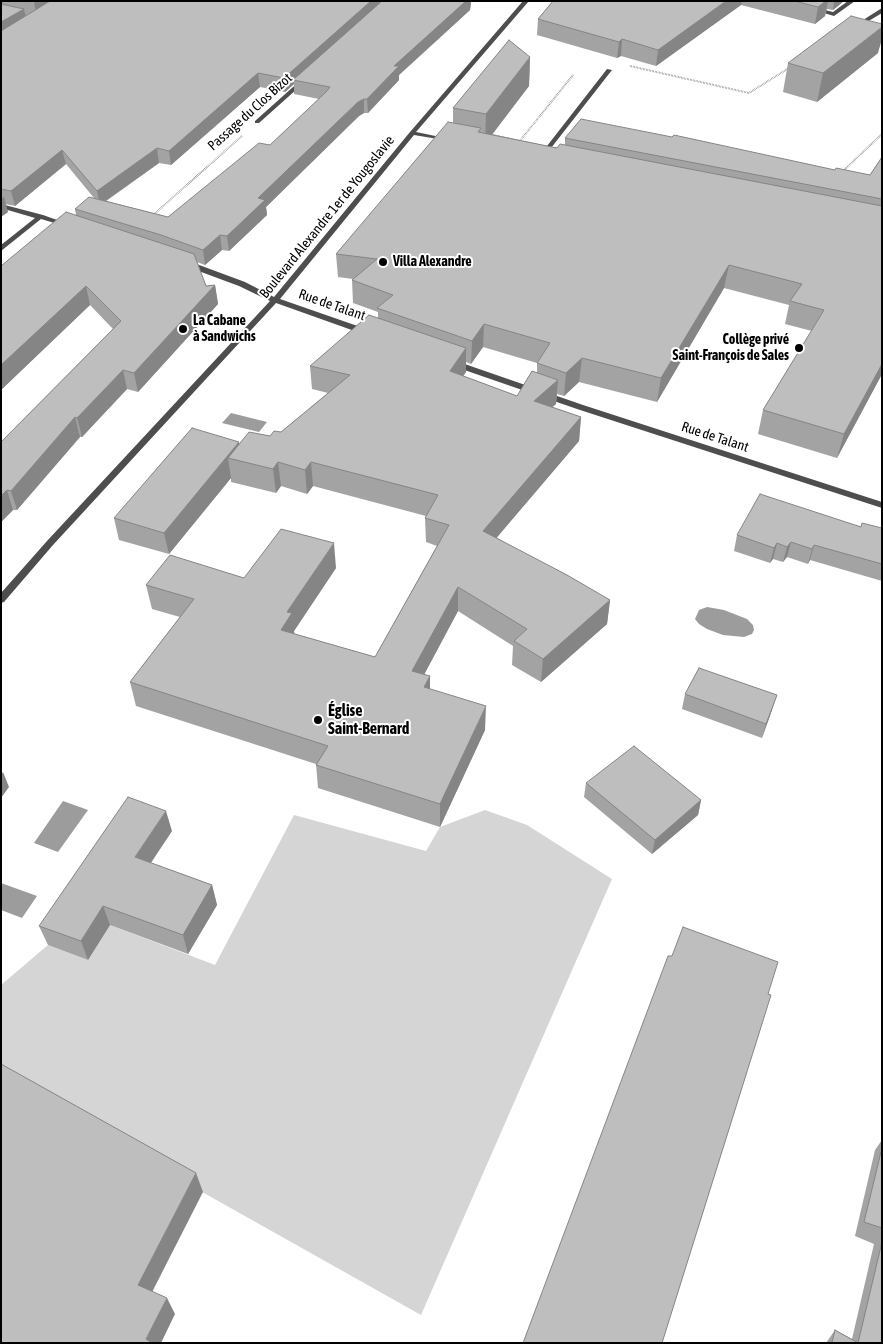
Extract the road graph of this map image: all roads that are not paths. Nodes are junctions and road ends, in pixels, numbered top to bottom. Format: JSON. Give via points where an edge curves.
{"nodes":[{"id":1,"x":526,"y":1,"type":"edge"},
{"id":2,"x":852,"y":1,"type":"edge"},
{"id":3,"x":808,"y":8,"type":"dead end"},
{"id":4,"x":882,"y":10,"type":"edge"},
{"id":5,"x":851,"y":30,"type":"edge"},
{"id":6,"x":609,"y":70,"type":"dead end"},
{"id":7,"x":307,"y":78,"type":"edge"},
{"id":8,"x":257,"y":122,"type":"road end"},
{"id":9,"x":412,"y":133,"type":"junction"},
{"id":10,"x":457,"y":142,"type":"edge"},
{"id":11,"x":530,"y":157,"type":"edge"},
{"id":12,"x":540,"y":159,"type":"junction"},
{"id":13,"x":550,"y":161,"type":"edge"},
{"id":14,"x":1,"y":206,"type":"edge"},
{"id":15,"x":41,"y":216,"type":"junction"},
{"id":16,"x":78,"y":228,"type":"edge"},
{"id":17,"x":1,"y":249,"type":"edge"},
{"id":18,"x":178,"y":260,"type":"edge"},
{"id":19,"x":275,"y":300,"type":"junction"},
{"id":20,"x":376,"y":336,"type":"edge"},
{"id":21,"x":441,"y":358,"type":"edge"},
{"id":22,"x":882,"y":505,"type":"edge"},
{"id":23,"x":1,"y":600,"type":"edge"}],
"edges":[{"from":1,"to":9,"type":"street","name":"Boulevard Alexandre 1er de Yougoslavie"},
{"from":2,"to":3,"type":"street","via":[[834,14]]},
{"from":4,"to":5,"type":"street"},
{"from":6,"to":12,"type":"street"},
{"from":7,"to":8,"type":"street","name":"Passage du Clos Bizot"},
{"from":9,"to":10,"type":"street"},
{"from":9,"to":19,"type":"street","name":"Boulevard Alexandre 1er de Yougoslavie"},
{"from":11,"to":12,"type":"street"},
{"from":12,"to":13,"type":"street"},
{"from":14,"to":15,"type":"street"},
{"from":15,"to":16,"type":"street"},
{"from":15,"to":17,"type":"street"},
{"from":18,"to":19,"type":"street","name":"Rue de Talant"},
{"from":19,"to":20,"type":"street","name":"Rue de Talant"},
{"from":19,"to":23,"type":"street","name":"Boulevard Alexandre 1er de Yougoslavie"},
{"from":21,"to":22,"type":"street","name":"Rue de Talant","via":[[580,407]]}]}
